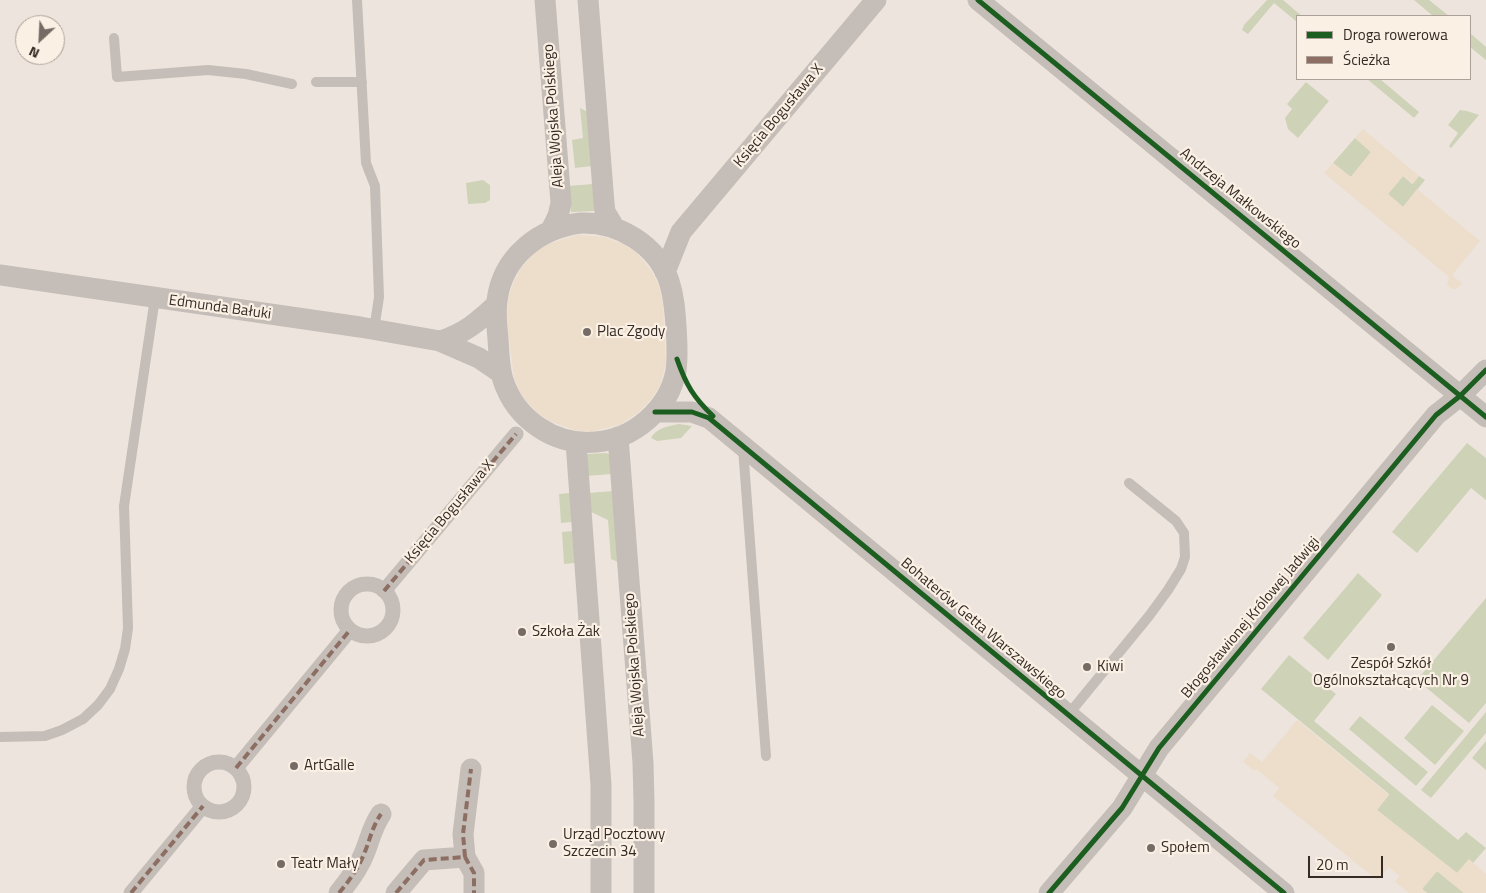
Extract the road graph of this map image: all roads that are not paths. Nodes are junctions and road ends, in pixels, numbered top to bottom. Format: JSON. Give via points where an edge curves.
{"nodes":[{"id":1,"x":357,"y":0,"type":"edge"},
{"id":2,"x":545,"y":0,"type":"edge"},
{"id":3,"x":588,"y":0,"type":"edge"},
{"id":4,"x":876,"y":0,"type":"edge"},
{"id":5,"x":978,"y":0,"type":"edge"},
{"id":6,"x":114,"y":38,"type":"dead end"},
{"id":7,"x":316,"y":82,"type":"dead end"},
{"id":8,"x":362,"y":82,"type":"junction"},
{"id":9,"x":292,"y":84,"type":"dead end"},
{"id":10,"x":614,"y":228,"type":"junction"},
{"id":11,"x":551,"y":230,"type":"junction"},
{"id":12,"x":681,"y":232,"type":"junction"},
{"id":13,"x":636,"y":238,"type":"junction"},
{"id":14,"x":665,"y":272,"type":"junction"},
{"id":15,"x":0,"y":275,"type":"edge"},
{"id":16,"x":155,"y":298,"type":"junction"},
{"id":17,"x":496,"y":305,"type":"junction"},
{"id":18,"x":374,"y":330,"type":"junction"},
{"id":19,"x":440,"y":341,"type":"junction"},
{"id":20,"x":1486,"y":370,"type":"edge"},
{"id":21,"x":501,"y":373,"type":"junction"},
{"id":22,"x":1460,"y":396,"type":"junction"},
{"id":23,"x":655,"y":412,"type":"junction"},
{"id":24,"x":1486,"y":417,"type":"edge"},
{"id":25,"x":516,"y":434,"type":"dead end"},
{"id":26,"x":618,"y":437,"type":"junction"},
{"id":27,"x":576,"y":442,"type":"junction"},
{"id":28,"x":743,"y":447,"type":"junction"},
{"id":29,"x":1129,"y":483,"type":"dead end"},
{"id":30,"x":384,"y":591,"type":"junction"},
{"id":31,"x":350,"y":630,"type":"junction"},
{"id":32,"x":1068,"y":715,"type":"junction"},
{"id":33,"x":0,"y":737,"type":"edge"},
{"id":34,"x":766,"y":756,"type":"dead end"},
{"id":35,"x":236,"y":768,"type":"junction"},
{"id":36,"x":471,"y":769,"type":"dead end"},
{"id":37,"x":1142,"y":776,"type":"junction"},
{"id":38,"x":203,"y":806,"type":"junction"},
{"id":39,"x":381,"y":814,"type":"dead end"},
{"id":40,"x":465,"y":856,"type":"junction"},
{"id":41,"x":131,"y":893,"type":"edge"},
{"id":42,"x":339,"y":893,"type":"edge"},
{"id":43,"x":396,"y":893,"type":"edge"},
{"id":44,"x":474,"y":893,"type":"edge"},
{"id":45,"x":601,"y":893,"type":"edge"},
{"id":46,"x":644,"y":893,"type":"edge"},
{"id":47,"x":1049,"y":893,"type":"edge"},
{"id":48,"x":1284,"y":893,"type":"edge"}],
"edges":[{"from":1,"to":8,"type":"lane"},
{"from":2,"to":11,"type":"street","name":"Aleja Wojska Polskiego","via":[[561,203]]},
{"from":3,"to":10,"type":"street","via":[[605,212]]},
{"from":4,"to":12,"type":"street","name":"Księcia Bogusława X"},
{"from":5,"to":22,"type":"street","name":"Andrzeja Małkowskiego"},
{"from":6,"to":9,"type":"lane","via":[[117,77],[208,70]]},
{"from":7,"to":8,"type":"lane"},
{"from":8,"to":18,"type":"lane","via":[[366,163],[375,186],[379,297]]},
{"from":10,"to":11,"type":"street","via":[[587,222]]},
{"from":10,"to":13,"type":"street"},
{"from":11,"to":17,"type":"street","via":[[532,240],[511,263],[500,286]]},
{"from":12,"to":13,"type":"street"},
{"from":12,"to":14,"type":"street","name":"Księcia Bogusława X"},
{"from":13,"to":14,"type":"street","via":[[653,254]]},
{"from":14,"to":23,"type":"street","via":[[673,295],[678,360],[671,387]]},
{"from":15,"to":16,"type":"street","name":"Edmunda Bałuki"},
{"from":16,"to":18,"type":"street","name":"Edmunda Bałuki"},
{"from":16,"to":33,"type":"lane","via":[[124,506],[128,628],[119,669],[110,690],[83,719],[45,736]]},
{"from":17,"to":19,"type":"street","via":[[467,330]]},
{"from":17,"to":21,"type":"street"},
{"from":18,"to":19,"type":"street","name":"Edmunda Bałuki"},
{"from":19,"to":21,"type":"street","name":"Edmunda Bałuki","via":[[479,358]]},
{"from":20,"to":22,"type":"street","name":"Błogosławionej Królowej Jadwigi"},
{"from":21,"to":27,"type":"street","via":[[513,401],[528,420],[554,436]]},
{"from":22,"to":24,"type":"street","name":"Andrzeja Małkowskiego"},
{"from":22,"to":37,"type":"street","name":"Błogosławionej Królowej Jadwigi","via":[[1417,438],[1159,748]]},
{"from":23,"to":26,"type":"street","via":[[638,427]]},
{"from":23,"to":28,"type":"street","name":"Bohaterów Getta Warszawskiego","via":[[683,411],[709,418]]},
{"from":25,"to":30,"type":"street","name":"Księcia Bogusława X"},
{"from":26,"to":27,"type":"street"},
{"from":26,"to":46,"type":"street","name":"Aleja Wojska Polskiego","via":[[643,763]]},
{"from":27,"to":45,"type":"street","via":[[601,785]]},
{"from":28,"to":32,"type":"street","name":"Bohaterów Getta Warszawskiego"},
{"from":28,"to":34,"type":"lane"},
{"from":29,"to":32,"type":"lane","via":[[1176,521],[1184,533],[1186,557],[1149,616]]},
{"from":30,"to":31,"type":"street","via":[[370,584],[361,585],[347,594],[341,609]]},
{"from":30,"to":31,"type":"street","via":[[393,606],[390,624],[376,635],[359,635]]},
{"from":31,"to":35,"type":"street"},
{"from":32,"to":37,"type":"street","name":"Bohaterów Getta Warszawskiego"},
{"from":35,"to":38,"type":"street","via":[[245,784],[236,806],[214,812]]},
{"from":35,"to":38,"type":"street","via":[[216,761],[202,768],[194,789]]},
{"from":36,"to":40,"type":"street","via":[[463,834]]},
{"from":37,"to":47,"type":"street","name":"Błogosławionej Królowej Jadwigi","via":[[1122,808]]},
{"from":37,"to":48,"type":"street","name":"Bohaterów Getta Warszawskiego"},
{"from":38,"to":41,"type":"street"},
{"from":39,"to":42,"type":"street","via":[[372,828],[359,866]]},
{"from":40,"to":43,"type":"street","via":[[424,860]]},
{"from":40,"to":44,"type":"street","via":[[474,873]]}]}
